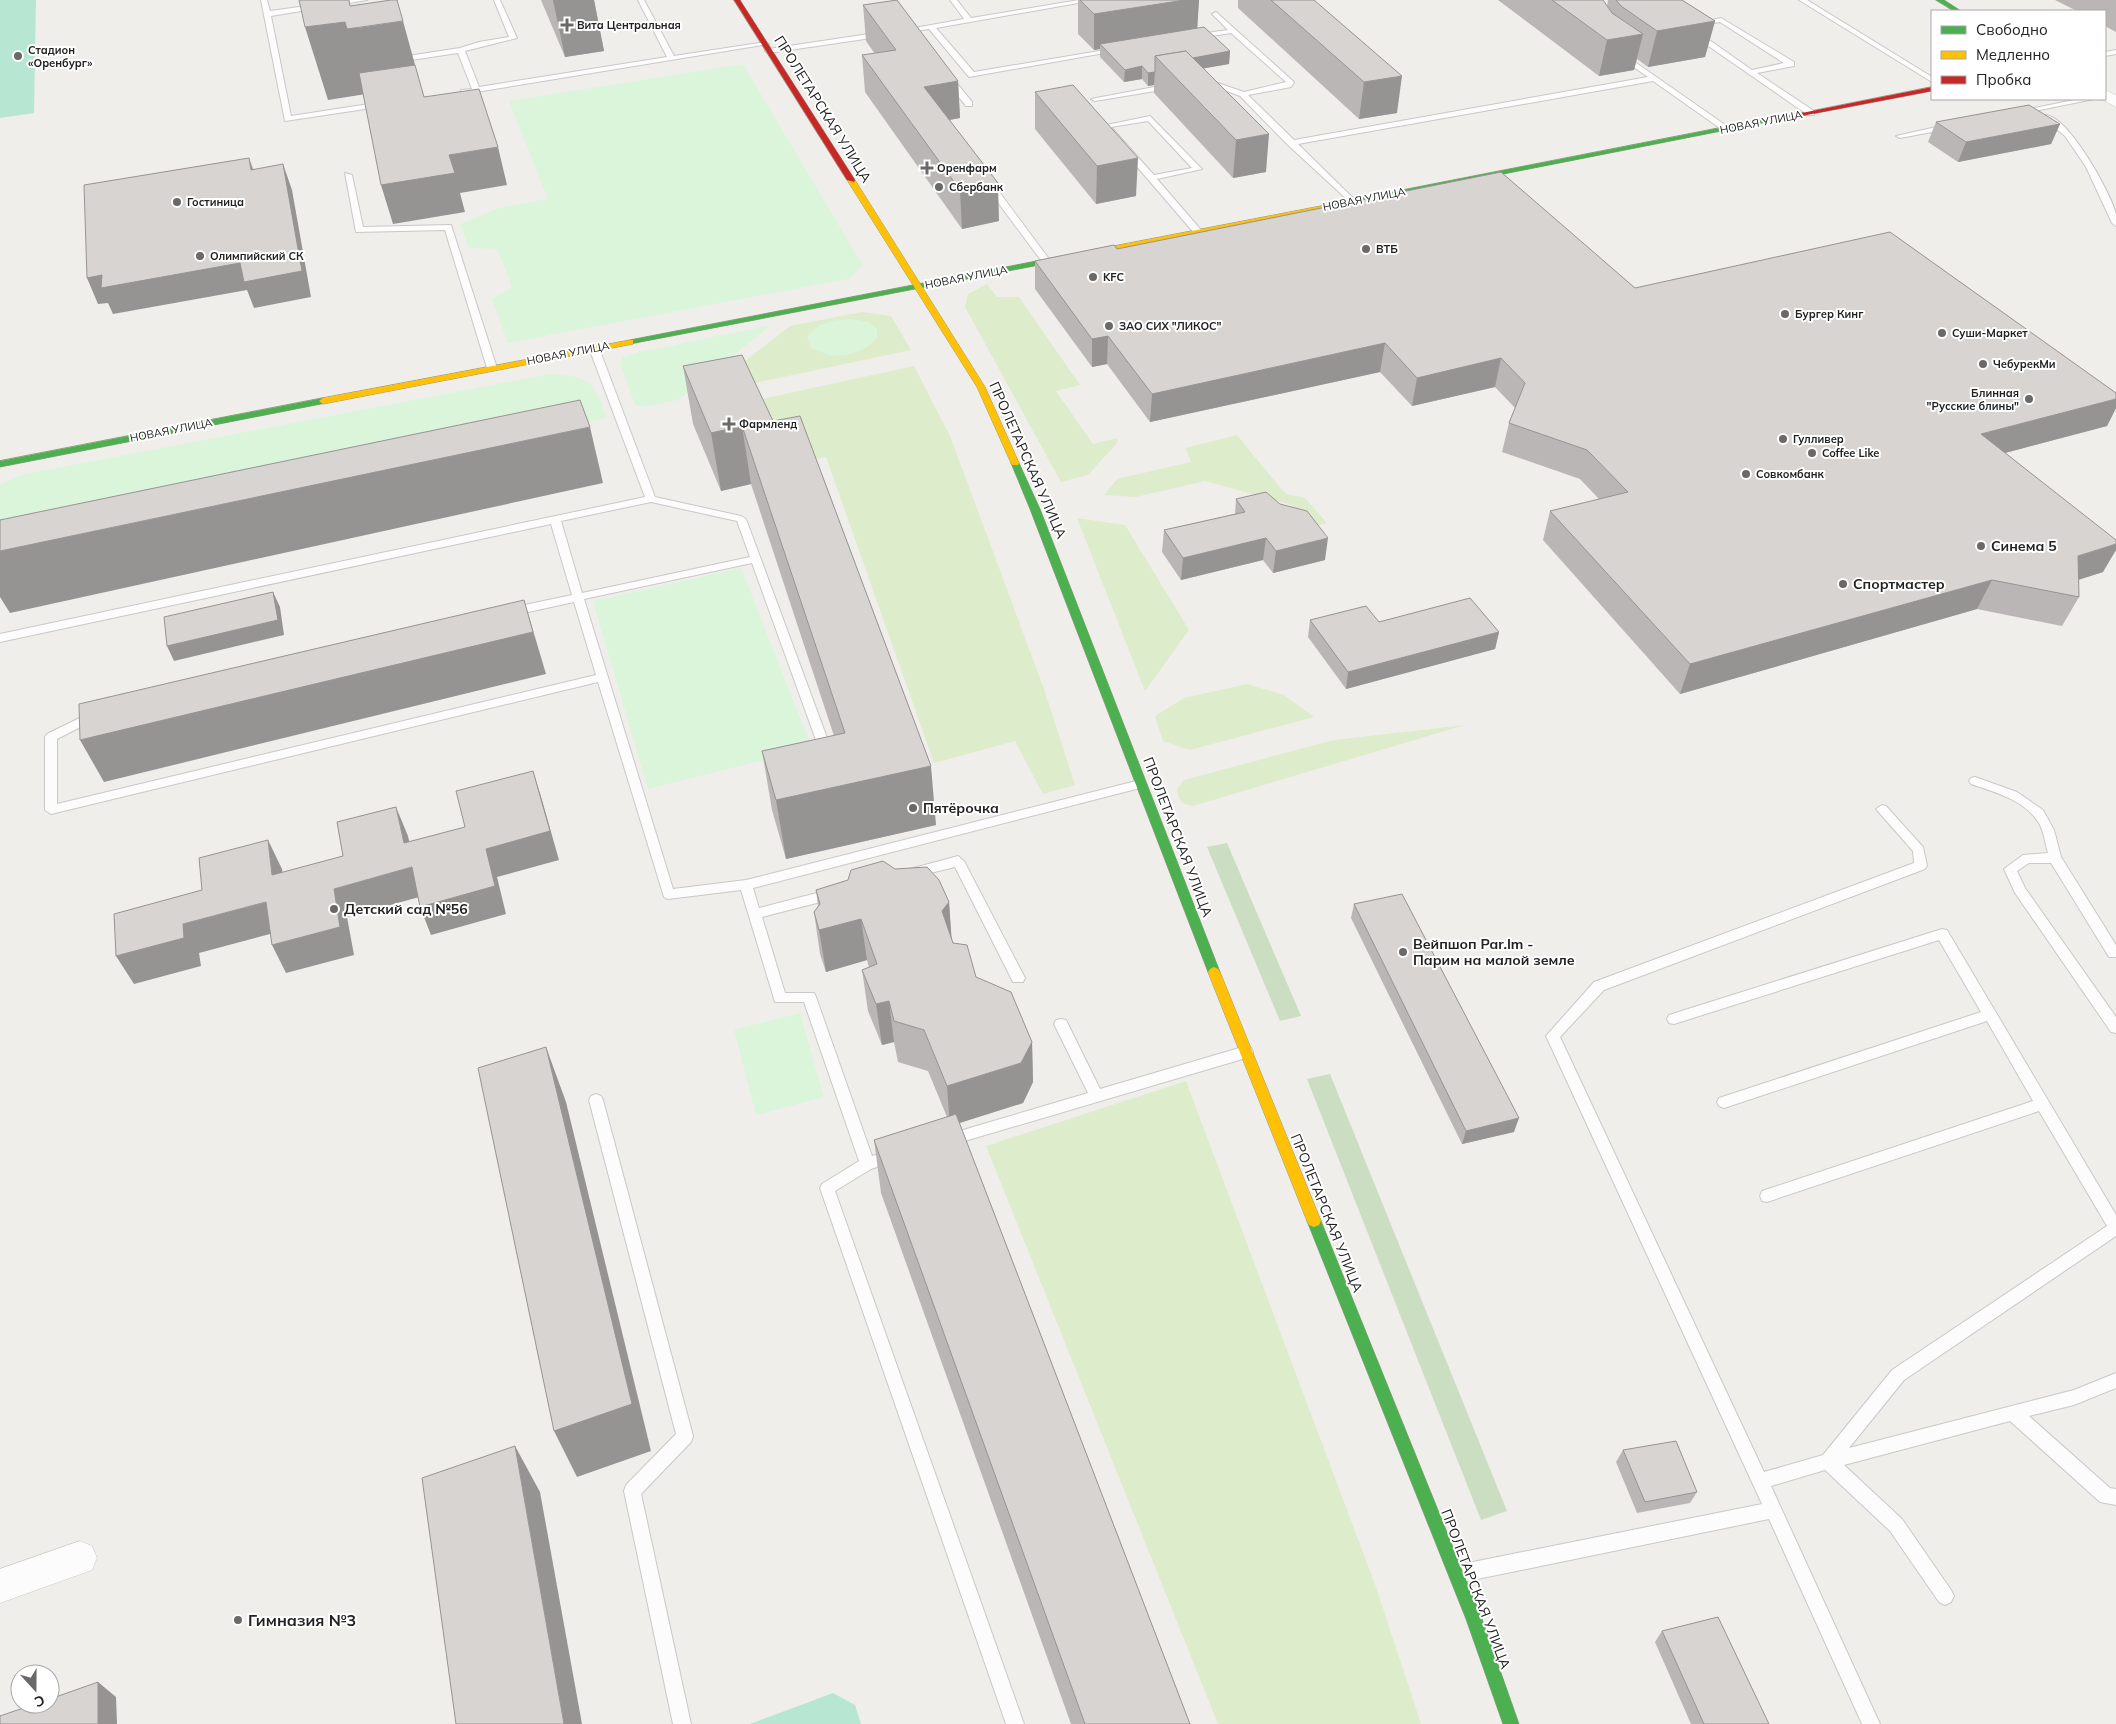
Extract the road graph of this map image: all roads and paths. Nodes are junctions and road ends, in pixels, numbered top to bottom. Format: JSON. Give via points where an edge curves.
{"nodes":[{"id":1,"x":264,"y":0,"type":"edge"},
{"id":2,"x":364,"y":0,"type":"edge"},
{"id":3,"x":497,"y":0,"type":"edge"},
{"id":4,"x":641,"y":0,"type":"edge"},
{"id":5,"x":737,"y":0,"type":"edge"},
{"id":6,"x":953,"y":0,"type":"edge"},
{"id":7,"x":1092,"y":0,"type":"edge"},
{"id":8,"x":1802,"y":0,"type":"edge"},
{"id":9,"x":1939,"y":0,"type":"edge"},
{"id":10,"x":1956,"y":10,"type":"edge"},
{"id":11,"x":267,"y":14,"type":"junction"},
{"id":12,"x":1216,"y":14,"type":"dead end"},
{"id":13,"x":969,"y":20,"type":"junction"},
{"id":14,"x":903,"y":22,"type":"edge"},
{"id":15,"x":931,"y":26,"type":"junction"},
{"id":16,"x":909,"y":30,"type":"junction"},
{"id":17,"x":1233,"y":31,"type":"junction"},
{"id":18,"x":915,"y":37,"type":"edge"},
{"id":19,"x":1184,"y":39,"type":"edge"},
{"id":20,"x":767,"y":47,"type":"junction"},
{"id":21,"x":1126,"y":49,"type":"edge"},
{"id":22,"x":461,"y":50,"type":"junction"},
{"id":23,"x":396,"y":51,"type":"edge"},
{"id":24,"x":1616,"y":51,"type":"edge"},
{"id":25,"x":672,"y":58,"type":"junction"},
{"id":26,"x":1751,"y":72,"type":"junction"},
{"id":27,"x":945,"y":74,"type":"edge"},
{"id":28,"x":1655,"y":78,"type":"junction"},
{"id":29,"x":1931,"y":79,"type":"edge"},
{"id":30,"x":1196,"y":84,"type":"edge"},
{"id":31,"x":1177,"y":85,"type":"edge"},
{"id":32,"x":1931,"y":89,"type":"edge"},
{"id":33,"x":476,"y":90,"type":"junction"},
{"id":34,"x":457,"y":93,"type":"edge"},
{"id":35,"x":1243,"y":94,"type":"junction"},
{"id":36,"x":1096,"y":99,"type":"dead end"},
{"id":37,"x":2085,"y":100,"type":"edge"},
{"id":38,"x":391,"y":103,"type":"edge"},
{"id":39,"x":969,"y":104,"type":"dead end"},
{"id":40,"x":2037,"y":109,"type":"junction"},
{"id":41,"x":1811,"y":113,"type":"junction"},
{"id":42,"x":2010,"y":114,"type":"edge"},
{"id":43,"x":1955,"y":125,"type":"edge"},
{"id":44,"x":1727,"y":129,"type":"junction"},
{"id":45,"x":1900,"y":136,"type":"dead end"},
{"id":46,"x":1291,"y":143,"type":"junction"},
{"id":47,"x":980,"y":172,"type":"edge"},
{"id":48,"x":348,"y":174,"type":"dead end"},
{"id":49,"x":1152,"y":178,"type":"junction"},
{"id":50,"x":1351,"y":201,"type":"junction"},
{"id":51,"x":2116,"y":223,"type":"edge"},
{"id":52,"x":1198,"y":232,"type":"junction"},
{"id":53,"x":1046,"y":261,"type":"junction"},
{"id":54,"x":918,"y":286,"type":"junction"},
{"id":55,"x":594,"y":348,"type":"junction"},
{"id":56,"x":492,"y":368,"type":"junction"},
{"id":57,"x":0,"y":464,"type":"edge"},
{"id":58,"x":651,"y":499,"type":"junction"},
{"id":59,"x":554,"y":520,"type":"junction"},
{"id":60,"x":754,"y":559,"type":"junction"},
{"id":61,"x":578,"y":597,"type":"junction"},
{"id":62,"x":500,"y":615,"type":"edge"},
{"id":63,"x":0,"y":638,"type":"edge"},
{"id":64,"x":603,"y":677,"type":"junction"},
{"id":65,"x":104,"y":709,"type":"edge"},
{"id":66,"x":832,"y":767,"type":"edge"},
{"id":67,"x":1975,"y":780,"type":"dead end"},
{"id":68,"x":1140,"y":784,"type":"junction"},
{"id":69,"x":1882,"y":809,"type":"dead end"},
{"id":70,"x":2054,"y":858,"type":"junction"},
{"id":71,"x":903,"y":875,"type":"edge"},
{"id":72,"x":746,"y":885,"type":"junction"},
{"id":73,"x":847,"y":890,"type":"edge"},
{"id":74,"x":755,"y":914,"type":"junction"},
{"id":75,"x":2114,"y":953,"type":"dead end"},
{"id":76,"x":1018,"y":978,"type":"dead end"},
{"id":77,"x":1990,"y":1015,"type":"junction"},
{"id":78,"x":1674,"y":1019,"type":"dead end"},
{"id":79,"x":1061,"y":1024,"type":"dead end"},
{"id":80,"x":2116,"y":1028,"type":"edge"},
{"id":81,"x":1246,"y":1052,"type":"junction"},
{"id":82,"x":1096,"y":1096,"type":"junction"},
{"id":83,"x":596,"y":1100,"type":"dead end"},
{"id":84,"x":1724,"y":1102,"type":"dead end"},
{"id":85,"x":2042,"y":1104,"type":"junction"},
{"id":86,"x":934,"y":1144,"type":"edge"},
{"id":87,"x":905,"y":1152,"type":"edge"},
{"id":88,"x":867,"y":1164,"type":"junction"},
{"id":89,"x":1768,"y":1196,"type":"dead end"},
{"id":90,"x":2116,"y":1228,"type":"edge"},
{"id":91,"x":2116,"y":1380,"type":"edge"},
{"id":92,"x":2013,"y":1413,"type":"junction"},
{"id":93,"x":1828,"y":1461,"type":"junction"},
{"id":94,"x":1761,"y":1481,"type":"junction"},
{"id":95,"x":2116,"y":1497,"type":"edge"},
{"id":96,"x":1773,"y":1510,"type":"junction"},
{"id":97,"x":80,"y":1558,"type":"dead end"},
{"id":98,"x":1456,"y":1575,"type":"junction"},
{"id":99,"x":0,"y":1586,"type":"edge"},
{"id":100,"x":1946,"y":1596,"type":"dead end"},
{"id":101,"x":682,"y":1724,"type":"edge"},
{"id":102,"x":1016,"y":1724,"type":"edge"},
{"id":103,"x":1511,"y":1724,"type":"edge"},
{"id":104,"x":1871,"y":1724,"type":"edge"}],
"edges":[{"from":1,"to":11,"type":"lane"},
{"from":2,"to":11,"type":"lane"},
{"from":3,"to":22,"type":"lane","via":[[513,38]]},
{"from":4,"to":25,"type":"lane"},
{"from":5,"to":20,"type":"main road","name":"ПРОЛЕТАРСКАЯ УЛИЦА"},
{"from":6,"to":13,"type":"lane"},
{"from":7,"to":13,"type":"lane"},
{"from":8,"to":29,"type":"lane"},
{"from":9,"to":10,"type":"main road"},
{"from":11,"to":38,"type":"lane","via":[[288,119]]},
{"from":12,"to":17,"type":"lane"},
{"from":13,"to":15,"type":"lane"},
{"from":14,"to":16,"type":"lane"},
{"from":15,"to":16,"type":"lane"},
{"from":15,"to":21,"type":"lane","via":[[972,75]]},
{"from":16,"to":18,"type":"lane"},
{"from":16,"to":20,"type":"lane"},
{"from":17,"to":19,"type":"lane"},
{"from":17,"to":35,"type":"lane","via":[[1290,82],[1279,88]]},
{"from":20,"to":25,"type":"lane"},
{"from":20,"to":54,"type":"main road","name":"ПРОЛЕТАРСКАЯ УЛИЦА"},
{"from":22,"to":23,"type":"lane","via":[[398,60]]},
{"from":22,"to":33,"type":"lane"},
{"from":24,"to":28,"type":"lane"},
{"from":25,"to":33,"type":"lane"},
{"from":26,"to":26,"type":"lane","via":[[1692,28],[1721,20],[1791,64]]},
{"from":26,"to":41,"type":"lane"},
{"from":27,"to":39,"type":"lane"},
{"from":28,"to":44,"type":"lane"},
{"from":28,"to":46,"type":"lane"},
{"from":30,"to":35,"type":"lane","via":[[1215,84]]},
{"from":31,"to":36,"type":"lane"},
{"from":32,"to":41,"type":"main road","name":"НОВАЯ УЛИЦА"},
{"from":33,"to":34,"type":"lane"},
{"from":35,"to":46,"type":"lane"},
{"from":37,"to":40,"type":"lane"},
{"from":40,"to":42,"type":"lane"},
{"from":40,"to":51,"type":"lane","via":[[2068,134],[2090,167]]},
{"from":41,"to":44,"type":"main road","name":"НОВАЯ УЛИЦА"},
{"from":43,"to":45,"type":"lane"},
{"from":44,"to":50,"type":"main road","name":"НОВАЯ УЛИЦА"},
{"from":46,"to":50,"type":"lane"},
{"from":47,"to":53,"type":"lane"},
{"from":48,"to":56,"type":"lane","via":[[359,230],[448,227]]},
{"from":49,"to":49,"type":"lane","via":[[1119,141],[1106,126],[1150,118],[1198,169]]},
{"from":49,"to":52,"type":"lane"},
{"from":50,"to":52,"type":"main road","name":"НОВАЯ УЛИЦА"},
{"from":52,"to":53,"type":"main road","name":"НОВАЯ УЛИЦА"},
{"from":53,"to":54,"type":"main road","name":"НОВАЯ УЛИЦА"},
{"from":54,"to":55,"type":"main road","name":"НОВАЯ УЛИЦА"},
{"from":54,"to":68,"type":"main road","name":"ПРОЛЕТАРСКАЯ УЛИЦА","via":[[981,387],[1035,509]]},
{"from":55,"to":56,"type":"main road","name":"НОВАЯ УЛИЦА"},
{"from":55,"to":58,"type":"lane"},
{"from":56,"to":57,"type":"main road","name":"НОВАЯ УЛИЦА"},
{"from":58,"to":59,"type":"lane"},
{"from":58,"to":60,"type":"lane","via":[[741,519]]},
{"from":59,"to":61,"type":"lane"},
{"from":59,"to":63,"type":"lane"},
{"from":60,"to":61,"type":"lane"},
{"from":60,"to":66,"type":"lane"},
{"from":61,"to":62,"type":"lane"},
{"from":61,"to":64,"type":"lane"},
{"from":64,"to":65,"type":"lane","via":[[51,810],[51,737]]},
{"from":64,"to":72,"type":"lane","via":[[668,894]]},
{"from":67,"to":70,"type":"lane","via":[[2012,795],[2032,808],[2043,820]]},
{"from":68,"to":72,"type":"lane"},
{"from":68,"to":81,"type":"main road","name":"ПРОЛЕТАРСКАЯ УЛИЦА"},
{"from":69,"to":94,"type":"lane","via":[[1919,850],[1921,866],[1599,986],[1553,1036]]},
{"from":70,"to":75,"type":"lane"},
{"from":70,"to":80,"type":"lane","via":[[2027,858],[2010,869],[2019,890]]},
{"from":71,"to":76,"type":"lane","via":[[958,861]]},
{"from":72,"to":74,"type":"lane"},
{"from":73,"to":74,"type":"lane"},
{"from":74,"to":88,"type":"lane","via":[[780,998],[809,997]]},
{"from":77,"to":78,"type":"lane","via":[[1942,934]]},
{"from":77,"to":84,"type":"lane"},
{"from":77,"to":85,"type":"lane"},
{"from":79,"to":82,"type":"lane"},
{"from":81,"to":82,"type":"lane"},
{"from":81,"to":98,"type":"main road","name":"ПРОЛЕТАРСКАЯ УЛИЦА"},
{"from":82,"to":86,"type":"lane"},
{"from":83,"to":101,"type":"lane","via":[[685,1436],[632,1491]]},
{"from":85,"to":89,"type":"lane"},
{"from":85,"to":90,"type":"lane"},
{"from":87,"to":88,"type":"lane"},
{"from":88,"to":102,"type":"lane","via":[[828,1188]]},
{"from":90,"to":93,"type":"lane","via":[[1898,1375]]},
{"from":91,"to":92,"type":"lane","via":[[2074,1397]]},
{"from":92,"to":93,"type":"lane"},
{"from":92,"to":95,"type":"lane","via":[[2106,1496]]},
{"from":93,"to":94,"type":"lane"},
{"from":93,"to":100,"type":"lane","via":[[1896,1526]]},
{"from":94,"to":96,"type":"lane"},
{"from":96,"to":98,"type":"lane"},
{"from":96,"to":104,"type":"lane"},
{"from":97,"to":99,"type":"street"},
{"from":98,"to":103,"type":"main road","name":"ПРОЛЕТАРСКАЯ УЛИЦА"}]}
